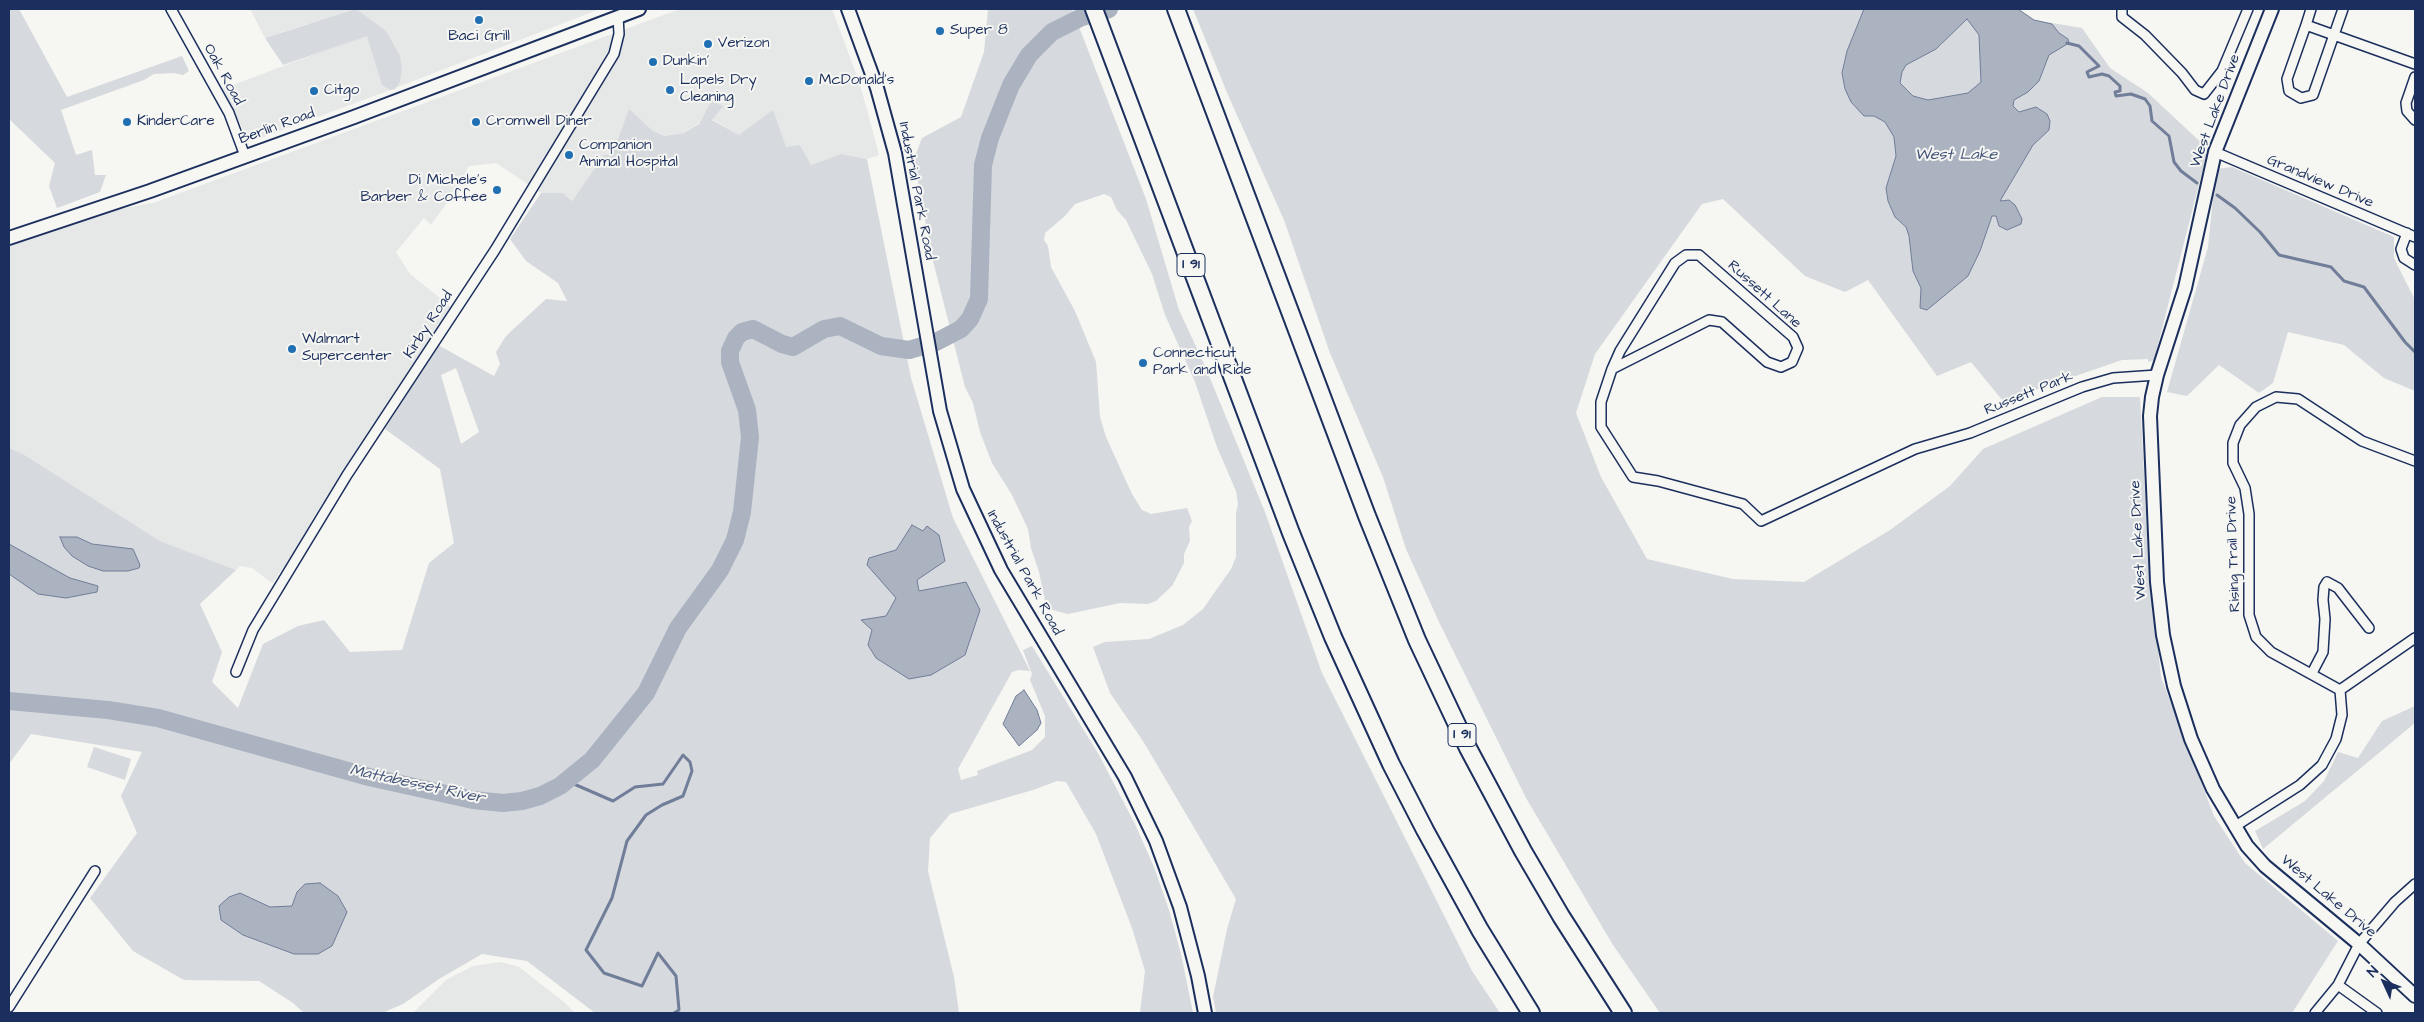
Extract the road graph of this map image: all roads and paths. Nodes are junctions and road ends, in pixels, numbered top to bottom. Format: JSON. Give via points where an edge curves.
{"nodes":[{"id":1,"x":171,"y":9,"type":"edge"},
{"id":2,"x":639,"y":9,"type":"edge"},
{"id":3,"x":848,"y":9,"type":"edge"},
{"id":4,"x":1094,"y":9,"type":"edge"},
{"id":5,"x":1176,"y":9,"type":"edge"},
{"id":6,"x":2122,"y":9,"type":"edge"},
{"id":7,"x":2248,"y":9,"type":"edge"},
{"id":8,"x":2272,"y":9,"type":"edge"},
{"id":9,"x":2312,"y":9,"type":"edge"},
{"id":10,"x":2343,"y":9,"type":"edge"},
{"id":11,"x":618,"y":16,"type":"junction"},
{"id":12,"x":2306,"y":25,"type":"junction"},
{"id":13,"x":2334,"y":35,"type":"junction"},
{"id":14,"x":2415,"y":64,"type":"edge"},
{"id":15,"x":2415,"y":77,"type":"edge"},
{"id":16,"x":2415,"y":120,"type":"edge"},
{"id":17,"x":2215,"y":152,"type":"junction"},
{"id":18,"x":245,"y":156,"type":"junction"},
{"id":19,"x":2411,"y":235,"type":"edge"},
{"id":20,"x":9,"y":238,"type":"edge"},
{"id":21,"x":2415,"y":265,"type":"edge"},
{"id":22,"x":1612,"y":369,"type":"junction"},
{"id":23,"x":2157,"y":374,"type":"junction"},
{"id":24,"x":1915,"y":449,"type":"joint"},
{"id":25,"x":2415,"y":461,"type":"edge"},
{"id":26,"x":2369,"y":628,"type":"dead end"},
{"id":27,"x":2415,"y":638,"type":"edge"},
{"id":28,"x":236,"y":672,"type":"dead end"},
{"id":29,"x":2312,"y":673,"type":"junction"},
{"id":30,"x":2340,"y":690,"type":"junction"},
{"id":31,"x":2234,"y":827,"type":"junction"},
{"id":32,"x":95,"y":871,"type":"dead end"},
{"id":33,"x":2415,"y":884,"type":"edge"},
{"id":34,"x":2360,"y":944,"type":"junction"},
{"id":35,"x":2338,"y":985,"type":"junction"},
{"id":36,"x":2415,"y":996,"type":"edge"},
{"id":37,"x":9,"y":1007,"type":"edge"},
{"id":38,"x":1205,"y":1013,"type":"edge"},
{"id":39,"x":1532,"y":1013,"type":"edge"},
{"id":40,"x":1623,"y":1013,"type":"edge"},
{"id":41,"x":2316,"y":1013,"type":"edge"},
{"id":42,"x":2378,"y":1013,"type":"edge"}],
"edges":[{"from":1,"to":18,"type":"street","name":"Oak Road","via":[[229,113]]},
{"from":2,"to":11,"type":"street","name":"Berlin Road"},
{"from":3,"to":38,"type":"street","name":"Industrial Park Road","via":[[877,88],[894,153],[933,375],[956,470],[980,529],[1008,583],[1125,777],[1156,841],[1180,907]]},
{"from":4,"to":39,"type":"highway","number":"I 91","via":[[1333,637],[1425,830],[1480,930]]},
{"from":5,"to":40,"type":"highway","number":"I 91","via":[[1417,640],[1468,748],[1523,852],[1569,931]]},
{"from":6,"to":7,"type":"street","via":[[2122,16],[2182,73],[2194,90],[2204,94],[2222,71]]},
{"from":8,"to":17,"type":"street","name":"West Lake Drive"},
{"from":9,"to":12,"type":"street"},
{"from":10,"to":13,"type":"street"},
{"from":11,"to":18,"type":"street","name":"Berlin Road"},
{"from":11,"to":28,"type":"street","name":"Kirby Road","via":[[619,34],[614,54],[498,245],[347,475],[253,630]]},
{"from":12,"to":13,"type":"street"},
{"from":12,"to":13,"type":"street","via":[[2287,79],[2290,91],[2301,98],[2313,95]]},
{"from":13,"to":14,"type":"street"},
{"from":15,"to":16,"type":"street","via":[[2406,103],[2407,111]]},
{"from":17,"to":19,"type":"street","name":"Grandview Drive"},
{"from":17,"to":23,"type":"street","name":"West Lake Drive","via":[[2185,288]]},
{"from":18,"to":20,"type":"street","name":"Berlin Road"},
{"from":19,"to":21,"type":"street","via":[[2401,249],[2404,258]]},
{"from":22,"to":22,"type":"street","name":"Russett Lane","via":[[1709,320],[1722,322],[1767,362],[1781,367],[1792,362],[1798,348],[1792,337],[1699,255],[1686,255],[1675,263]]},
{"from":22,"to":24,"type":"street","name":"Russett Lane","via":[[1601,402],[1601,427],[1633,477],[1743,504],[1761,521]]},
{"from":23,"to":24,"type":"street","name":"Russett Park","via":[[2113,378],[2082,387],[1970,433]]},
{"from":23,"to":31,"type":"street","name":"West Lake Drive","via":[[2150,416],[2157,582],[2163,635],[2174,686],[2191,739]]},
{"from":25,"to":29,"type":"street","name":"Rising Trail Drive","via":[[2362,441],[2298,399],[2276,397],[2256,407],[2240,425],[2233,444],[2233,462],[2245,488],[2249,514],[2249,615],[2256,637],[2266,647]]},
{"from":26,"to":29,"type":"street","via":[[2338,588],[2327,582],[2323,600],[2323,652]]},
{"from":27,"to":30,"type":"street"},
{"from":29,"to":30,"type":"street","name":"Rising Trail Drive"},
{"from":30,"to":31,"type":"street","via":[[2342,716],[2336,739],[2322,765],[2300,785]]},
{"from":31,"to":34,"type":"street","name":"West Lake Drive","via":[[2265,866]]},
{"from":32,"to":37,"type":"street"},
{"from":33,"to":34,"type":"street","via":[[2395,902]]},
{"from":34,"to":35,"type":"street"},
{"from":34,"to":36,"type":"street","name":"West Lake Drive"},
{"from":35,"to":41,"type":"street"},
{"from":35,"to":42,"type":"street"}]}
